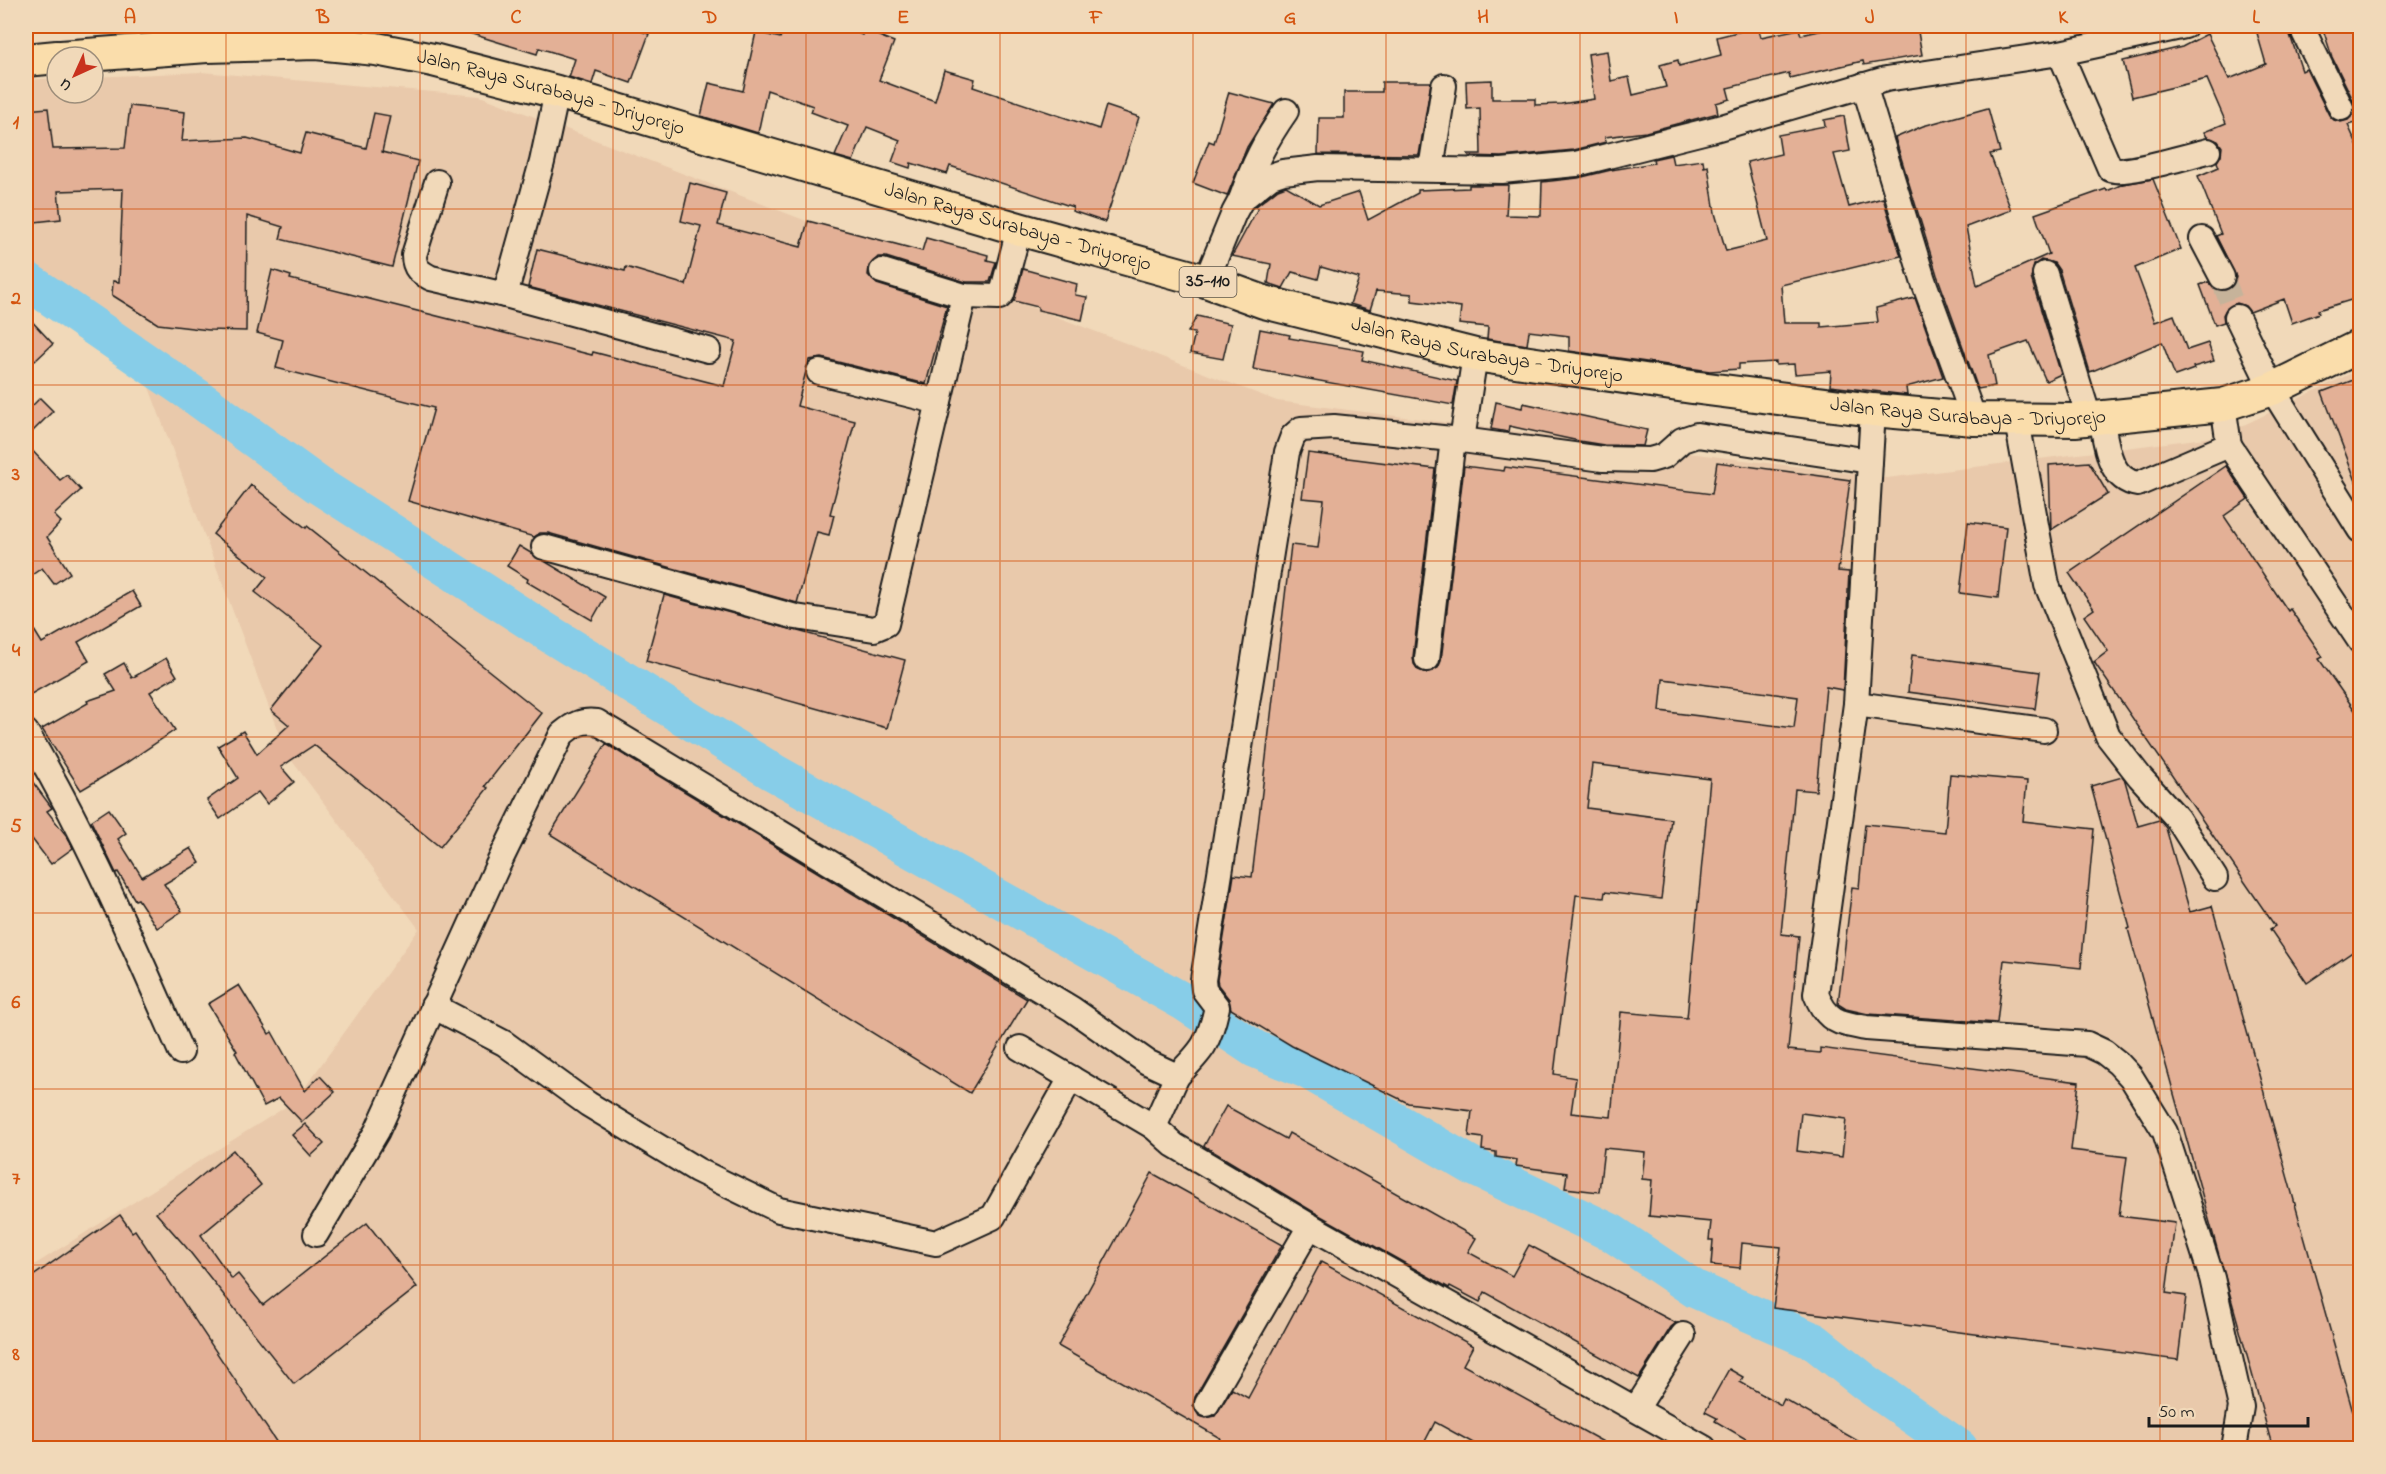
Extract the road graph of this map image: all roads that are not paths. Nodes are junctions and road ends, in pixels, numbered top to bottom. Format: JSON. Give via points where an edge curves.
{"nodes":[{"id":1,"x":2185,"y":26,"type":"edge"},
{"id":2,"x":2301,"y":26,"type":"edge"},
{"id":3,"x":318,"y":34,"type":"edge"},
{"id":4,"x":2060,"y":53,"type":"junction"},
{"id":5,"x":105,"y":54,"type":"edge"},
{"id":6,"x":45,"y":58,"type":"edge"},
{"id":7,"x":26,"y":60,"type":"edge"},
{"id":8,"x":1864,"y":85,"type":"junction"},
{"id":9,"x":1444,"y":86,"type":"dead end"},
{"id":10,"x":557,"y":92,"type":"junction"},
{"id":11,"x":2341,"y":108,"type":"dead end"},
{"id":12,"x":1286,"y":111,"type":"dead end"},
{"id":13,"x":2208,"y":151,"type":"dead end"},
{"id":14,"x":1431,"y":169,"type":"junction"},
{"id":15,"x":437,"y":182,"type":"dead end"},
{"id":16,"x":1241,"y":200,"type":"junction"},
{"id":17,"x":1019,"y":229,"type":"junction"},
{"id":18,"x":2202,"y":239,"type":"dead end"},
{"id":19,"x":882,"y":271,"type":"dead end"},
{"id":20,"x":2045,"y":274,"type":"dead end"},
{"id":21,"x":2222,"y":277,"type":"tunnel mouth"},
{"id":22,"x":1206,"y":281,"type":"junction"},
{"id":23,"x":505,"y":295,"type":"junction"},
{"id":24,"x":964,"y":296,"type":"junction"},
{"id":25,"x":2237,"y":317,"type":"tunnel mouth"},
{"id":26,"x":2361,"y":346,"type":"edge"},
{"id":27,"x":708,"y":350,"type":"dead end"},
{"id":28,"x":1475,"y":355,"type":"junction"},
{"id":29,"x":819,"y":372,"type":"dead end"},
{"id":30,"x":2272,"y":389,"type":"junction"},
{"id":31,"x":939,"y":402,"type":"junction"},
{"id":32,"x":2223,"y":405,"type":"junction"},
{"id":33,"x":1873,"y":410,"type":"junction"},
{"id":34,"x":2095,"y":418,"type":"junction"},
{"id":35,"x":1974,"y":419,"type":"junction"},
{"id":36,"x":2017,"y":421,"type":"junction"},
{"id":37,"x":1458,"y":440,"type":"junction"},
{"id":38,"x":2229,"y":445,"type":"junction"},
{"id":39,"x":1870,"y":461,"type":"junction"},
{"id":40,"x":2361,"y":530,"type":"edge"},
{"id":41,"x":544,"y":547,"type":"dead end"},
{"id":42,"x":2361,"y":641,"type":"edge"},
{"id":43,"x":1427,"y":659,"type":"dead end"},
{"id":44,"x":1856,"y":704,"type":"junction"},
{"id":45,"x":2044,"y":730,"type":"dead end"},
{"id":46,"x":26,"y":732,"type":"edge"},
{"id":47,"x":2215,"y":878,"type":"dead end"},
{"id":48,"x":433,"y":1006,"type":"junction"},
{"id":49,"x":1020,"y":1048,"type":"dead end"},
{"id":50,"x":181,"y":1053,"type":"dead end"},
{"id":51,"x":1177,"y":1076,"type":"junction"},
{"id":52,"x":1071,"y":1078,"type":"junction"},
{"id":53,"x":1154,"y":1127,"type":"junction"},
{"id":54,"x":1310,"y":1226,"type":"junction"},
{"id":55,"x":316,"y":1234,"type":"dead end"},
{"id":56,"x":1683,"y":1335,"type":"dead end"},
{"id":57,"x":1207,"y":1404,"type":"dead end"},
{"id":58,"x":1636,"y":1409,"type":"junction"},
{"id":59,"x":1704,"y":1449,"type":"edge"},
{"id":60,"x":2234,"y":1449,"type":"edge"}],
"edges":[{"from":1,"to":4,"type":"street"},
{"from":2,"to":11,"type":"street"},
{"from":3,"to":5,"type":"main road","name":"Jalan Raya Surabaya - Driyorejo","number":"35-110"},
{"from":3,"to":10,"type":"main road","name":"Jalan Raya Surabaya - Driyorejo","number":"35-110"},
{"from":4,"to":8,"type":"street"},
{"from":4,"to":13,"type":"street","via":[[2110,169],[2128,170]]},
{"from":6,"to":7,"type":"main road","name":"Jalan Raya Surabaya - Driyorejo","number":"35-110"},
{"from":8,"to":14,"type":"street","via":[[1715,129],[1576,164],[1502,171]]},
{"from":8,"to":35,"type":"street","via":[[1923,280]]},
{"from":9,"to":14,"type":"street"},
{"from":10,"to":17,"type":"main road","name":"Jalan Raya Surabaya - Driyorejo","number":"35-110"},
{"from":10,"to":23,"type":"street"},
{"from":12,"to":16,"type":"street","via":[[1257,156]]},
{"from":14,"to":16,"type":"street","via":[[1296,170],[1271,176]]},
{"from":15,"to":23,"type":"street","via":[[414,255],[416,269],[432,278]]},
{"from":16,"to":22,"type":"street"},
{"from":17,"to":22,"type":"main road","name":"Jalan Raya Surabaya - Driyorejo","number":"35-110"},
{"from":17,"to":24,"type":"street","via":[[1000,296]]},
{"from":18,"to":21,"type":"street"},
{"from":19,"to":24,"type":"street"},
{"from":20,"to":34,"type":"street"},
{"from":22,"to":28,"type":"main road","name":"Jalan Raya Surabaya - Driyorejo","number":"35-110","via":[[1264,302]]},
{"from":23,"to":27,"type":"street"},
{"from":24,"to":31,"type":"street"},
{"from":25,"to":30,"type":"street"},
{"from":26,"to":30,"type":"main road","name":"Jalan Raya Surabaya - Driyorejo","number":"35-110"},
{"from":28,"to":33,"type":"main road","name":"Jalan Raya Surabaya - Driyorejo","number":"35-110"},
{"from":28,"to":37,"type":"street"},
{"from":29,"to":31,"type":"street"},
{"from":30,"to":32,"type":"main road","name":"Jalan Raya Surabaya - Driyorejo","number":"35-110"},
{"from":30,"to":40,"type":"street"},
{"from":31,"to":41,"type":"street","via":[[890,615],[880,627],[796,617]]},
{"from":32,"to":34,"type":"main road","name":"Jalan Raya Surabaya - Driyorejo","number":"35-110"},
{"from":32,"to":38,"type":"street"},
{"from":33,"to":35,"type":"main road","name":"Jalan Raya Surabaya - Driyorejo","number":"35-110"},
{"from":33,"to":39,"type":"street"},
{"from":34,"to":36,"type":"main road","name":"Jalan Raya Surabaya - Driyorejo","number":"35-110"},
{"from":34,"to":38,"type":"street","via":[[2118,475],[2127,482],[2138,483]]},
{"from":35,"to":36,"type":"main road","name":"Jalan Raya Surabaya - Driyorejo","number":"35-110"},
{"from":36,"to":47,"type":"street","via":[[2047,585],[2108,736],[2177,818]]},
{"from":37,"to":39,"type":"street","via":[[1603,459],[1650,460],[1664,456],[1682,440],[1697,435]]},
{"from":37,"to":43,"type":"street"},
{"from":37,"to":51,"type":"street","via":[[1334,427],[1301,429],[1293,436],[1285,464],[1203,980],[1204,990],[1217,1007],[1202,1051]]},
{"from":38,"to":42,"type":"street"},
{"from":39,"to":44,"type":"street"},
{"from":44,"to":45,"type":"street"},
{"from":44,"to":60,"type":"street","via":[[1816,994],[1821,1007],[1838,1022],[1866,1028],[2088,1044],[2118,1063],[2165,1132],[2212,1278],[2241,1407]]},
{"from":46,"to":50,"type":"street","via":[[102,874]]},
{"from":48,"to":51,"type":"street","via":[[562,735],[574,724],[597,722],[1072,1009],[1147,1062]]},
{"from":48,"to":52,"type":"street","via":[[504,1042],[588,1104],[697,1170],[779,1210],[936,1243],[993,1217]]},
{"from":48,"to":55,"type":"street","via":[[377,1131]]},
{"from":49,"to":52,"type":"street"},
{"from":51,"to":53,"type":"street"},
{"from":52,"to":53,"type":"street"},
{"from":53,"to":54,"type":"street","via":[[1174,1145]]},
{"from":54,"to":57,"type":"street"},
{"from":54,"to":58,"type":"street"},
{"from":56,"to":58,"type":"street"},
{"from":58,"to":59,"type":"street"}]}
